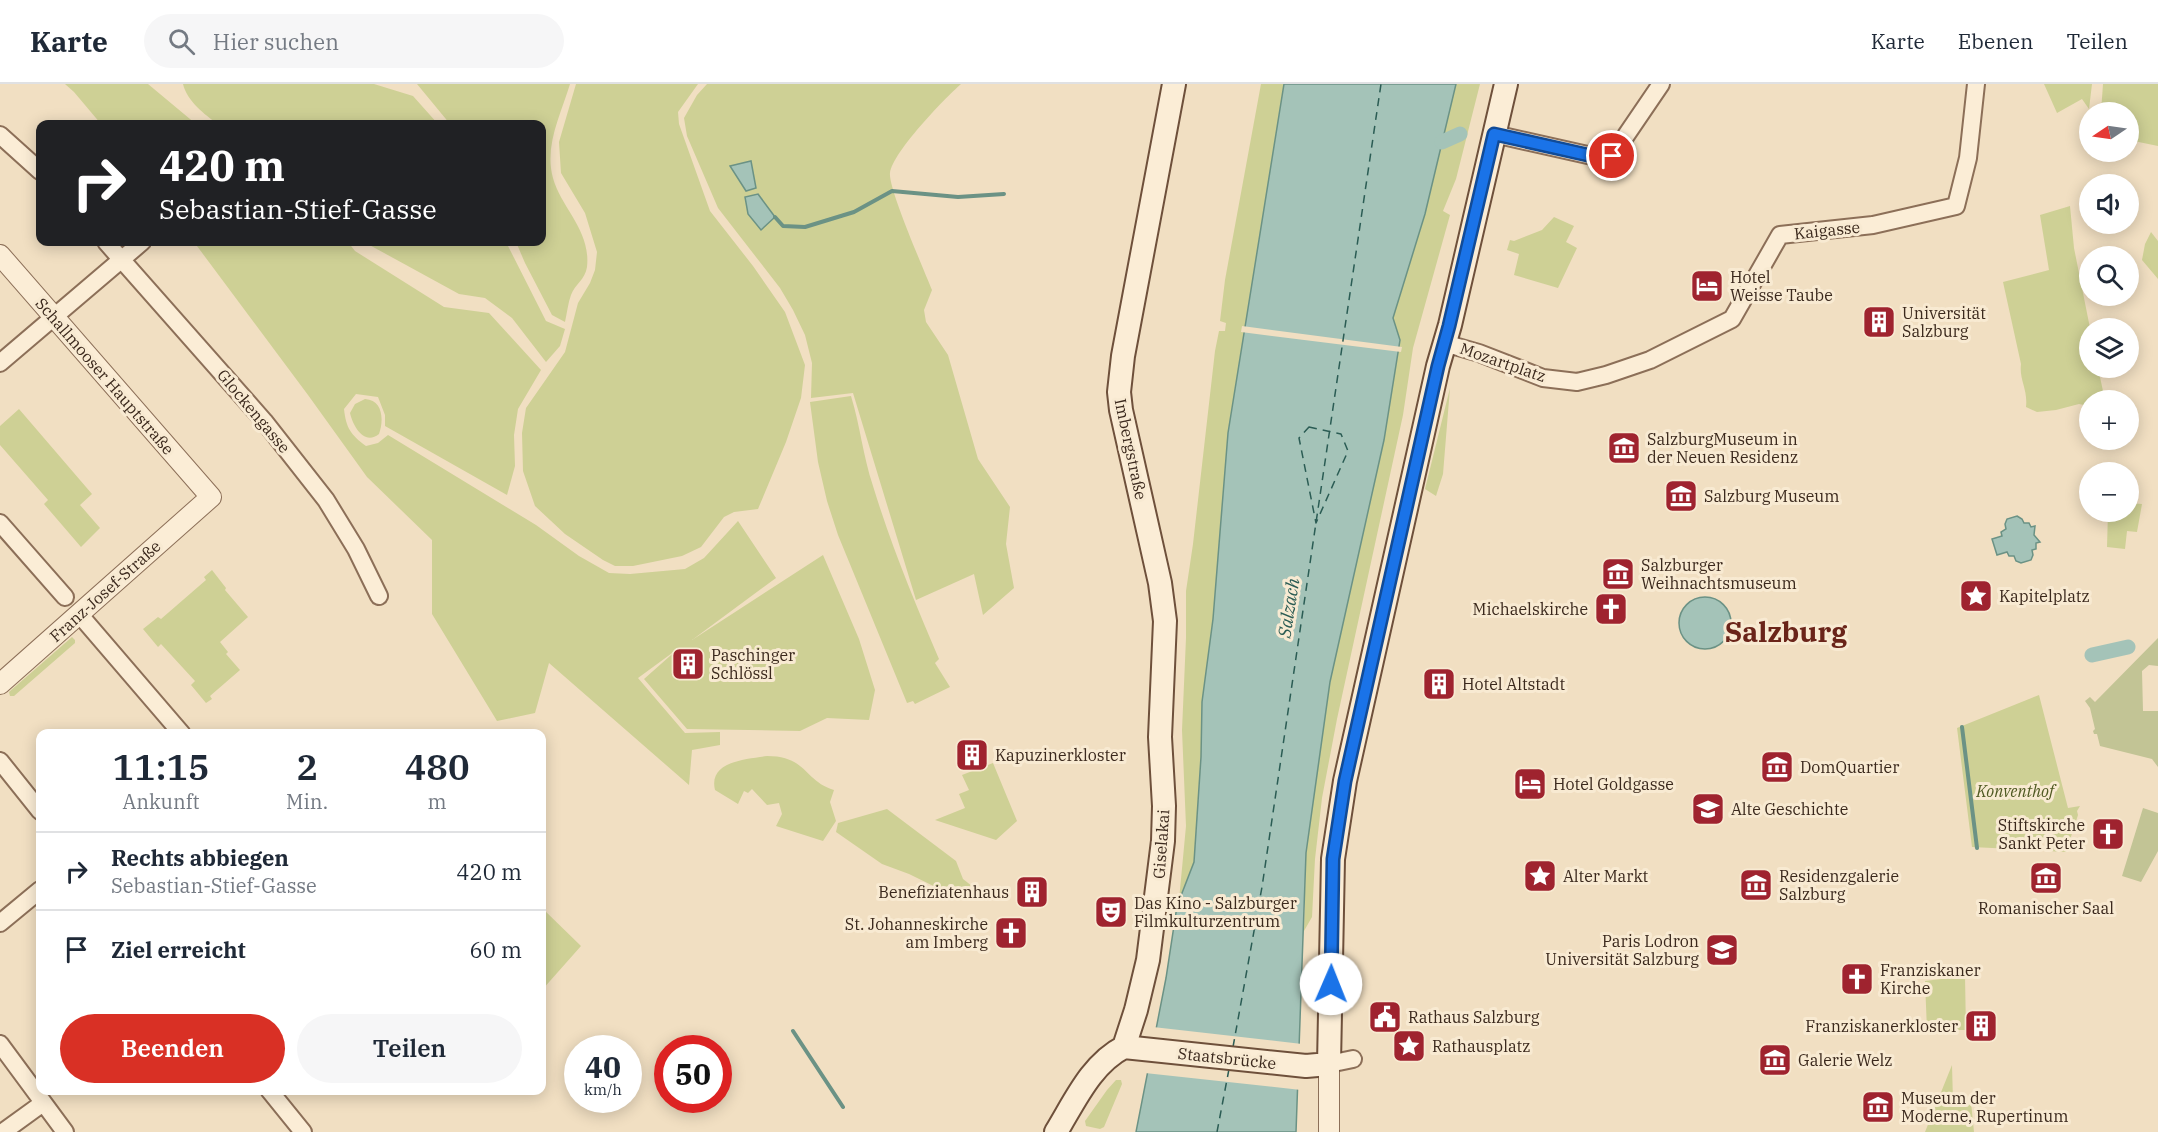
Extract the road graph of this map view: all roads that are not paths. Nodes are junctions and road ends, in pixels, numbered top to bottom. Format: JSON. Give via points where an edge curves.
{"nodes":[{"id":1,"x":1174,"y":84,"type":"edge"},
{"id":2,"x":1506,"y":84,"type":"edge"},
{"id":3,"x":1661,"y":84,"type":"edge"},
{"id":4,"x":1976,"y":84,"type":"edge"},
{"id":5,"x":1494,"y":134,"type":"junction"},
{"id":6,"x":0,"y":135,"type":"edge"},
{"id":7,"x":36,"y":167,"type":"edge"},
{"id":8,"x":110,"y":246,"type":"edge"},
{"id":9,"x":137,"y":246,"type":"edge"},
{"id":10,"x":0,"y":255,"type":"edge"},
{"id":11,"x":121,"y":259,"type":"junction"},
{"id":12,"x":54,"y":316,"type":"junction"},
{"id":13,"x":1444,"y":343,"type":"junction"},
{"id":14,"x":0,"y":363,"type":"edge"},
{"id":15,"x":1597,"y":377,"type":"joint"},
{"id":16,"x":211,"y":497,"type":"joint"},
{"id":17,"x":0,"y":524,"type":"edge"},
{"id":18,"x":380,"y":596,"type":"dead end"},
{"id":19,"x":65,"y":597,"type":"dead end"},
{"id":20,"x":79,"y":614,"type":"junction"},
{"id":21,"x":0,"y":684,"type":"edge"},
{"id":22,"x":1162,"y":709,"type":"joint"},
{"id":23,"x":178,"y":729,"type":"edge"},
{"id":24,"x":0,"y":761,"type":"edge"},
{"id":25,"x":36,"y":806,"type":"edge"},
{"id":26,"x":36,"y":893,"type":"edge"},
{"id":27,"x":0,"y":923,"type":"edge"},
{"id":28,"x":0,"y":1044,"type":"edge"},
{"id":29,"x":1135,"y":1048,"type":"junction"},
{"id":30,"x":1353,"y":1059,"type":"dead end"},
{"id":31,"x":1329,"y":1064,"type":"junction"},
{"id":32,"x":36,"y":1093,"type":"edge"},
{"id":33,"x":37,"y":1095,"type":"edge"},
{"id":34,"x":273,"y":1095,"type":"edge"},
{"id":35,"x":43,"y":1103,"type":"junction"},
{"id":36,"x":3,"y":1132,"type":"edge"},
{"id":37,"x":65,"y":1132,"type":"edge"},
{"id":38,"x":303,"y":1132,"type":"edge"},
{"id":39,"x":1056,"y":1132,"type":"edge"},
{"id":40,"x":1329,"y":1132,"type":"edge"}],
"edges":[{"from":1,"to":22,"type":"main road","name":"Imbergstraße","via":[[1119,392],[1164,607]]},
{"from":2,"to":5,"type":"main road"},
{"from":3,"to":5,"type":"street","via":[[1612,156],[1601,158]]},
{"from":4,"to":15,"type":"street","name":"Kaigasse","via":[[1968,158],[1956,206],[1873,225],[1780,235],[1732,319],[1650,360]]},
{"from":5,"to":13,"type":"main road"},
{"from":6,"to":7,"type":"street"},
{"from":8,"to":11,"type":"street","name":"Glockengasse"},
{"from":9,"to":11,"type":"street"},
{"from":10,"to":12,"type":"street","name":"Schallmooser Hauptstraße"},
{"from":11,"to":12,"type":"street"},
{"from":11,"to":18,"type":"street","name":"Glockengasse","via":[[264,421],[326,500]]},
{"from":12,"to":14,"type":"street"},
{"from":12,"to":16,"type":"street","name":"Schallmooser Hauptstraße"},
{"from":13,"to":15,"type":"street","name":"Mozartplatz","via":[[1543,378],[1577,382]]},
{"from":13,"to":31,"type":"main road","via":[[1345,781],[1333,859]]},
{"from":16,"to":20,"type":"street","name":"Franz-Josef-Straße"},
{"from":17,"to":19,"type":"street"},
{"from":20,"to":21,"type":"street","name":"Franz-Josef-Straße"},
{"from":20,"to":23,"type":"street"},
{"from":22,"to":29,"type":"main road","name":"Giselakai","via":[[1164,806],[1158,882]]},
{"from":24,"to":25,"type":"street"},
{"from":26,"to":27,"type":"street"},
{"from":28,"to":32,"type":"street"},
{"from":29,"to":31,"type":"main road","name":"Staatsbrücke","via":[[1306,1066]]},
{"from":29,"to":39,"type":"main road","via":[[1112,1053],[1099,1065]]},
{"from":30,"to":31,"type":"street"},
{"from":31,"to":40,"type":"street"},
{"from":33,"to":35,"type":"street"},
{"from":34,"to":38,"type":"street"},
{"from":35,"to":36,"type":"street"},
{"from":35,"to":37,"type":"street"}]}
